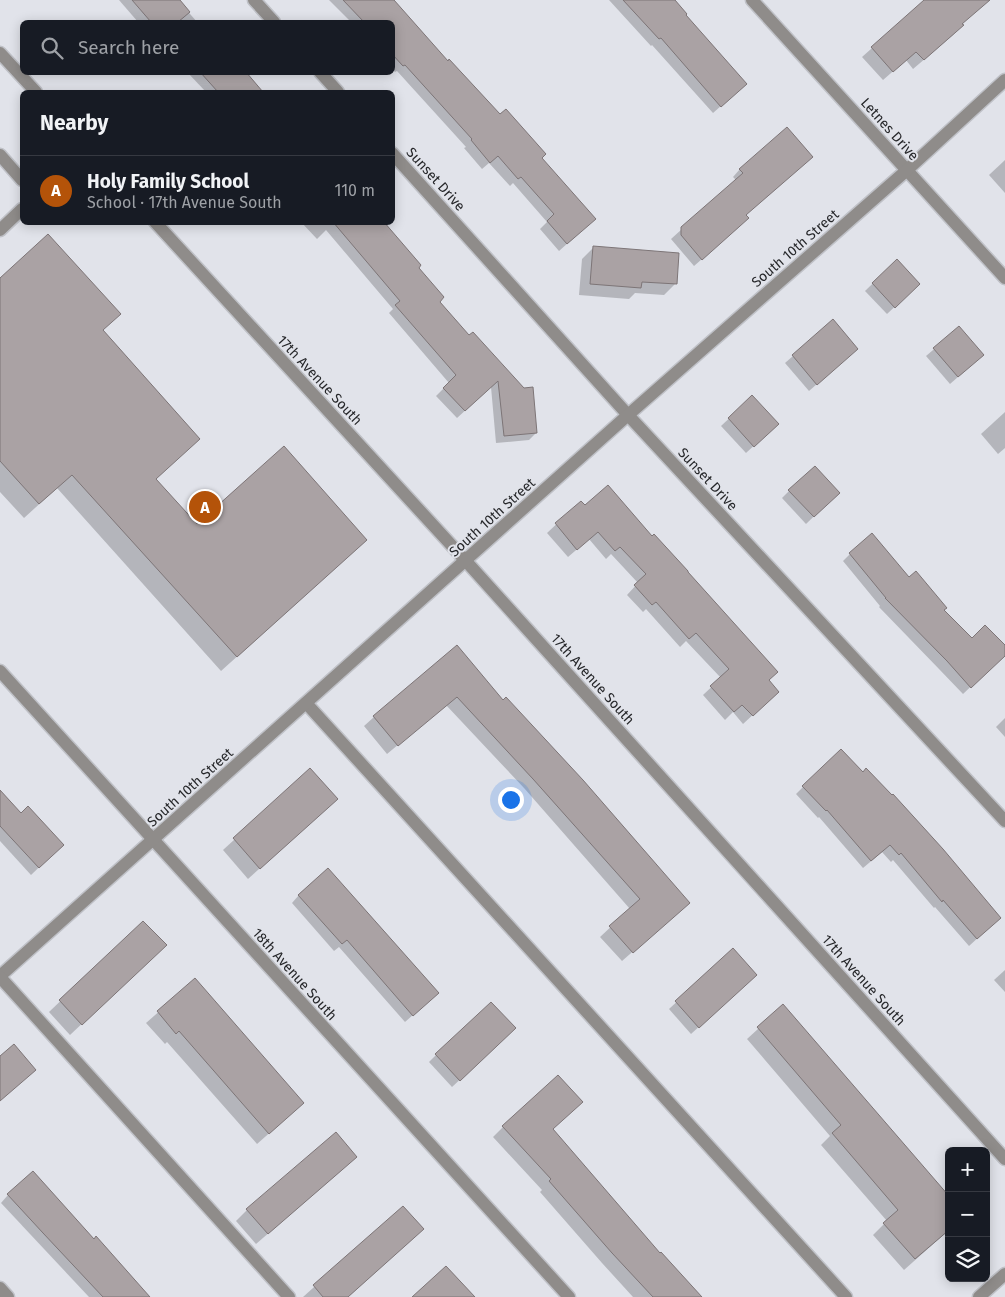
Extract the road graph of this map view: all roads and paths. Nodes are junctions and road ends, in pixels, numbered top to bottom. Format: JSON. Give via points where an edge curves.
{"nodes":[{"id":1,"x":254,"y":0,"type":"edge"},
{"id":2,"x":752,"y":0,"type":"edge"},
{"id":3,"x":272,"y":20,"type":"edge"},
{"id":4,"x":0,"y":53,"type":"edge"},
{"id":5,"x":20,"y":75,"type":"edge"},
{"id":6,"x":20,"y":75,"type":"edge"},
{"id":7,"x":323,"y":75,"type":"edge"},
{"id":8,"x":1005,"y":80,"type":"edge"},
{"id":9,"x":34,"y":90,"type":"edge"},
{"id":10,"x":336,"y":90,"type":"edge"},
{"id":11,"x":0,"y":155,"type":"edge"},
{"id":12,"x":395,"y":156,"type":"edge"},
{"id":13,"x":906,"y":170,"type":"junction"},
{"id":14,"x":20,"y":178,"type":"edge"},
{"id":15,"x":20,"y":211,"type":"edge"},
{"id":16,"x":158,"y":225,"type":"edge"},
{"id":17,"x":0,"y":230,"type":"edge"},
{"id":18,"x":1005,"y":278,"type":"edge"},
{"id":19,"x":628,"y":415,"type":"junction"},
{"id":20,"x":465,"y":560,"type":"junction"},
{"id":21,"x":0,"y":672,"type":"edge"},
{"id":22,"x":306,"y":703,"type":"junction"},
{"id":23,"x":1005,"y":821,"type":"edge"},
{"id":24,"x":153,"y":840,"type":"junction"},
{"id":25,"x":0,"y":977,"type":"edge"},
{"id":26,"x":1005,"y":1159,"type":"edge"},
{"id":27,"x":1005,"y":1274,"type":"edge"},
{"id":28,"x":0,"y":1288,"type":"edge"},
{"id":29,"x":8,"y":1297,"type":"edge"},
{"id":30,"x":289,"y":1297,"type":"edge"},
{"id":31,"x":568,"y":1297,"type":"edge"},
{"id":32,"x":846,"y":1297,"type":"edge"},
{"id":33,"x":979,"y":1297,"type":"edge"}],
"edges":[{"from":1,"to":3,"type":"street"},
{"from":2,"to":13,"type":"street","name":"Letnes Drive"},
{"from":4,"to":6,"type":"street"},
{"from":5,"to":9,"type":"street"},
{"from":7,"to":10,"type":"street"},
{"from":8,"to":13,"type":"street","name":"South 10th Street"},
{"from":11,"to":14,"type":"street"},
{"from":12,"to":19,"type":"street","name":"Sunset Drive"},
{"from":13,"to":18,"type":"street","name":"Letnes Drive"},
{"from":13,"to":19,"type":"street","name":"South 10th Street"},
{"from":15,"to":17,"type":"street"},
{"from":16,"to":20,"type":"street","name":"17th Avenue South"},
{"from":19,"to":20,"type":"street","name":"South 10th Street"},
{"from":19,"to":23,"type":"street","name":"Sunset Drive"},
{"from":20,"to":22,"type":"street","name":"South 10th Street"},
{"from":20,"to":26,"type":"street","name":"17th Avenue South"},
{"from":21,"to":24,"type":"street","name":"18th Avenue South"},
{"from":22,"to":24,"type":"street","name":"South 10th Street"},
{"from":22,"to":32,"type":"street"},
{"from":24,"to":25,"type":"street","name":"South 10th Street"},
{"from":24,"to":31,"type":"street","name":"18th Avenue South"},
{"from":25,"to":30,"type":"street"},
{"from":27,"to":33,"type":"street"},
{"from":28,"to":29,"type":"street"}]}
